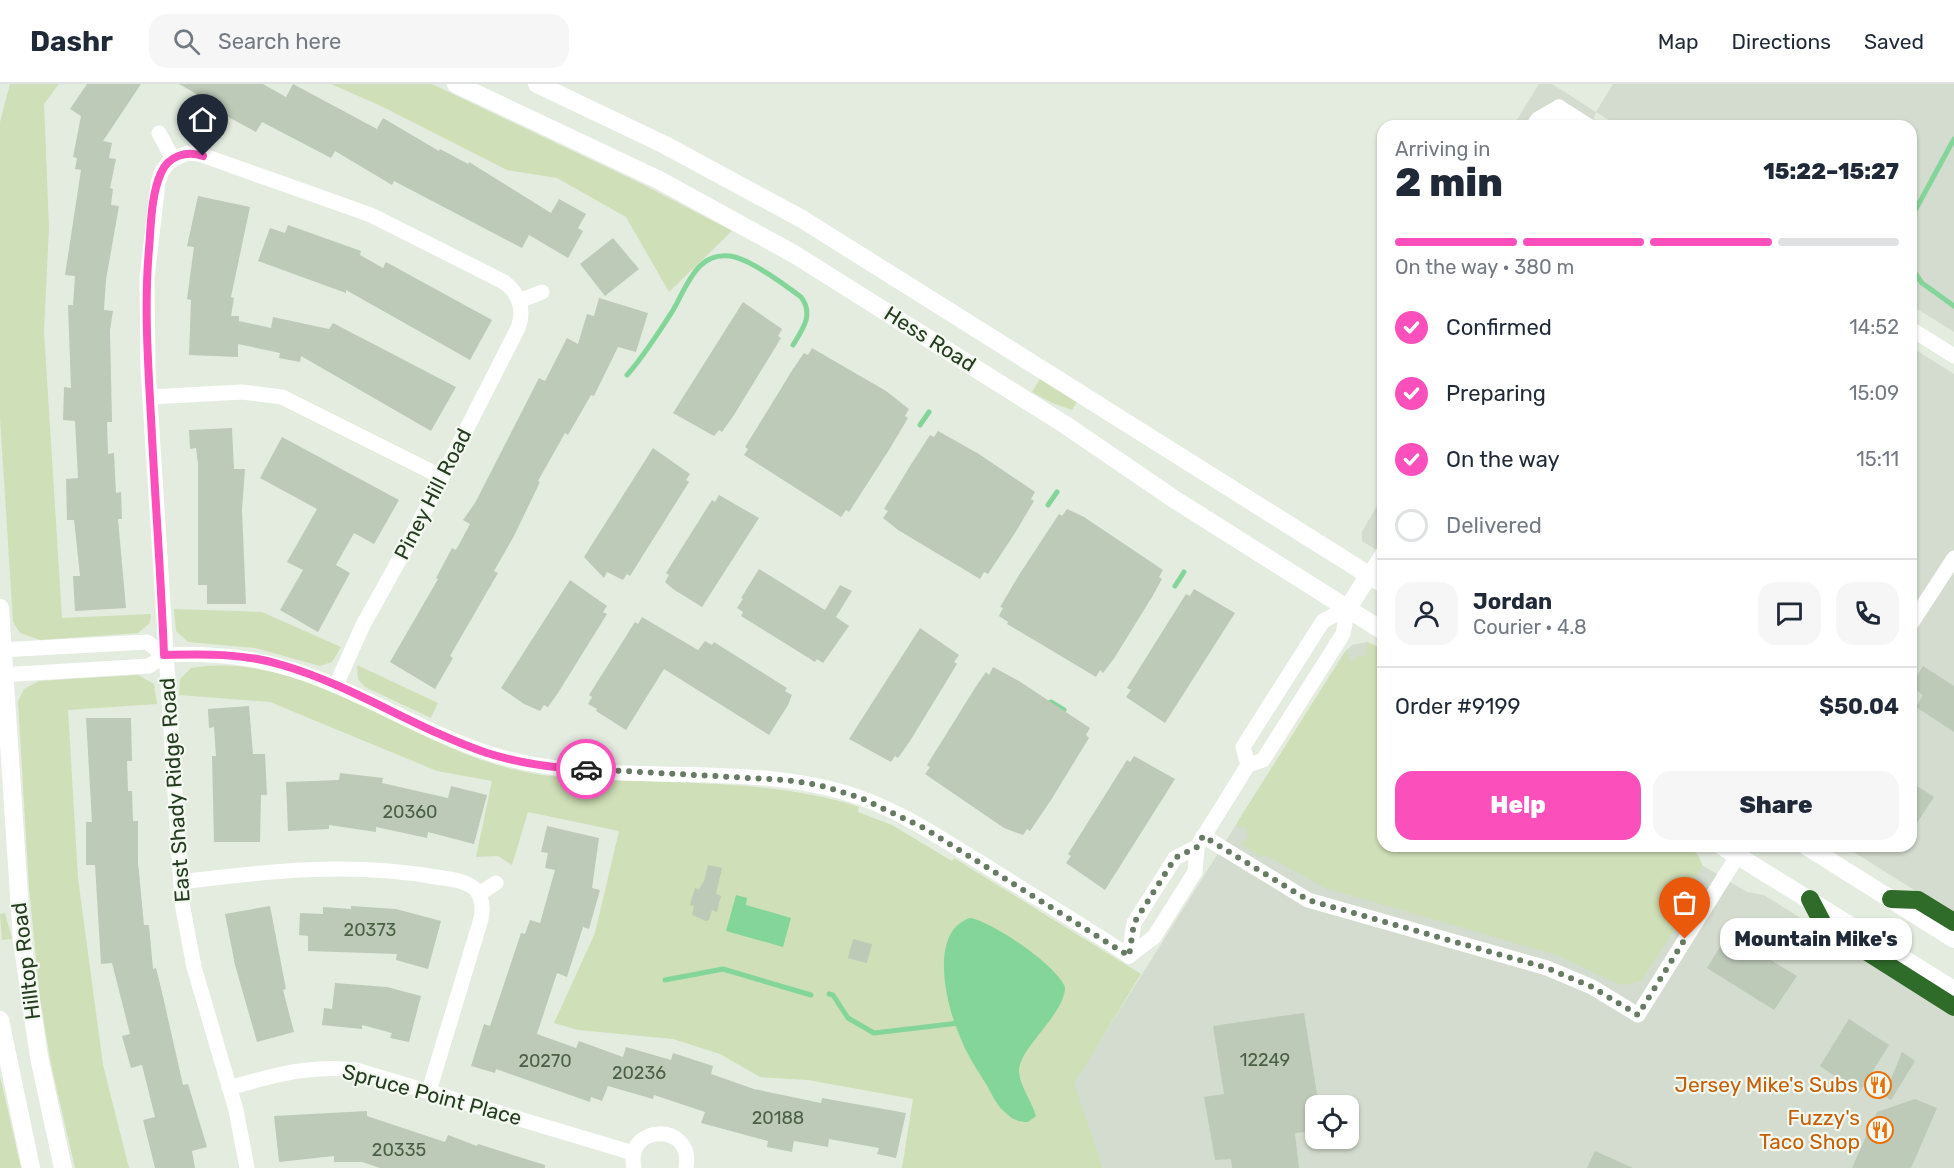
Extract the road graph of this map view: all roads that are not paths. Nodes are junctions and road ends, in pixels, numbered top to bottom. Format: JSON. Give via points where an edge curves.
{"nodes":[{"id":1,"x":456,"y":84,"type":"edge"},
{"id":2,"x":537,"y":84,"type":"edge"},
{"id":3,"x":1559,"y":107,"type":"junction"},
{"id":4,"x":1537,"y":120,"type":"edge"},
{"id":5,"x":1559,"y":120,"type":"edge"},
{"id":6,"x":1580,"y":120,"type":"edge"},
{"id":7,"x":159,"y":133,"type":"dead end"},
{"id":8,"x":173,"y":159,"type":"junction"},
{"id":9,"x":542,"y":292,"type":"dead end"},
{"id":10,"x":519,"y":301,"type":"junction"},
{"id":11,"x":1917,"y":333,"type":"edge"},
{"id":12,"x":1954,"y":356,"type":"edge"},
{"id":13,"x":150,"y":398,"type":"junction"},
{"id":14,"x":441,"y":477,"type":"junction"},
{"id":15,"x":1954,"y":558,"type":"edge"},
{"id":16,"x":1376,"y":580,"type":"edge"},
{"id":17,"x":0,"y":608,"type":"edge"},
{"id":18,"x":1348,"y":608,"type":"junction"},
{"id":19,"x":1917,"y":615,"type":"edge"},
{"id":20,"x":1377,"y":626,"type":"edge"},
{"id":21,"x":1,"y":650,"type":"edge"},
{"id":22,"x":164,"y":655,"type":"junction"},
{"id":23,"x":2,"y":674,"type":"edge"},
{"id":24,"x":336,"y":685,"type":"junction"},
{"id":25,"x":1248,"y":765,"type":"junction"},
{"id":26,"x":1200,"y":841,"type":"junction"},
{"id":27,"x":1729,"y":852,"type":"edge"},
{"id":28,"x":1732,"y":852,"type":"edge"},
{"id":29,"x":1816,"y":852,"type":"edge"},
{"id":30,"x":181,"y":882,"type":"junction"},
{"id":31,"x":496,"y":883,"type":"dead end"},
{"id":32,"x":479,"y":894,"type":"junction"},
{"id":33,"x":1810,"y":899,"type":"junction"},
{"id":34,"x":1891,"y":899,"type":"junction"},
{"id":35,"x":1954,"y":922,"type":"edge"},
{"id":36,"x":1954,"y":939,"type":"edge"},
{"id":37,"x":1129,"y":956,"type":"junction"},
{"id":38,"x":1954,"y":990,"type":"edge"},
{"id":39,"x":1954,"y":1008,"type":"edge"},
{"id":40,"x":0,"y":1020,"type":"edge"},
{"id":41,"x":229,"y":1088,"type":"junction"},
{"id":42,"x":429,"y":1091,"type":"junction"},
{"id":43,"x":633,"y":1161,"type":"edge"},
{"id":44,"x":31,"y":1168,"type":"edge"},
{"id":45,"x":63,"y":1168,"type":"edge"},
{"id":46,"x":247,"y":1168,"type":"edge"},
{"id":47,"x":686,"y":1168,"type":"edge"}],
"edges":[{"from":1,"to":18,"type":"main road","name":"Hess Road","via":[[634,167],[794,254]]},
{"from":2,"to":16,"type":"main road","name":"Hess Road","via":[[654,139],[802,219]]},
{"from":3,"to":4,"type":"street"},
{"from":3,"to":5,"type":"street"},
{"from":3,"to":6,"type":"street"},
{"from":7,"to":8,"type":"street"},
{"from":8,"to":10,"type":"street","via":[[187,153],[199,154],[370,215],[504,282]]},
{"from":8,"to":13,"type":"street","name":"East Shady Ridge Road","via":[[160,174],[149,242],[146,306]]},
{"from":9,"to":10,"type":"street"},
{"from":10,"to":14,"type":"street","name":"Piney Hill Road","via":[[518,328]]},
{"from":11,"to":12,"type":"street"},
{"from":13,"to":14,"type":"street","via":[[242,392],[282,397]]},
{"from":13,"to":22,"type":"street","name":"East Shady Ridge Road"},
{"from":14,"to":24,"type":"street","name":"Piney Hill Road"},
{"from":15,"to":19,"type":"street"},
{"from":16,"to":18,"type":"main road"},
{"from":17,"to":21,"type":"main road","name":"Hilltop Road"},
{"from":18,"to":20,"type":"main road","name":"Hess Road"},
{"from":18,"to":25,"type":"street","via":[[1343,634],[1263,760]]},
{"from":18,"to":25,"type":"street","via":[[1323,621],[1305,648],[1243,747]]},
{"from":21,"to":22,"type":"street","via":[[147,642]]},
{"from":21,"to":23,"type":"main road","name":"Hilltop Road"},
{"from":22,"to":23,"type":"street","via":[[149,666]]},
{"from":22,"to":24,"type":"street","via":[[264,660]]},
{"from":22,"to":30,"type":"street","name":"East Shady Ridge Road"},
{"from":23,"to":45,"type":"main road","name":"Hilltop Road","via":[[22,948],[39,1057]]},
{"from":24,"to":37,"type":"street","via":[[463,744],[532,764],[776,779],[809,783],[855,796],[924,828]]},
{"from":25,"to":26,"type":"street"},
{"from":26,"to":27,"type":"street","via":[[1308,900],[1553,970],[1592,987],[1638,1015]]},
{"from":26,"to":37,"type":"street","via":[[1195,872],[1154,937]]},
{"from":26,"to":37,"type":"street","via":[[1175,858],[1134,923]]},
{"from":28,"to":33,"type":"main road"},
{"from":29,"to":34,"type":"main road"},
{"from":30,"to":32,"type":"street","via":[[289,869],[356,867],[459,881]]},
{"from":30,"to":41,"type":"street","name":"East Shady Ridge Road","via":[[194,967]]},
{"from":31,"to":32,"type":"street"},
{"from":32,"to":42,"type":"street","via":[[481,919]]},
{"from":33,"to":38,"type":"main road"},
{"from":33,"to":39,"type":"highway","via":[[1822,924]]},
{"from":34,"to":35,"type":"highway","via":[[1918,900]]},
{"from":34,"to":36,"type":"main road"},
{"from":40,"to":44,"type":"main road","name":"Hilltop Road"},
{"from":41,"to":42,"type":"street","name":"Spruce Point Place","via":[[288,1072],[329,1067],[361,1071]]},
{"from":41,"to":46,"type":"street","name":"East Shady Ridge Road"},
{"from":42,"to":43,"type":"street","name":"Spruce Point Place"},
{"from":43,"to":47,"type":"street","name":"Spruce Point Place","via":[[645,1137],[665,1134],[682,1144]]}]}
